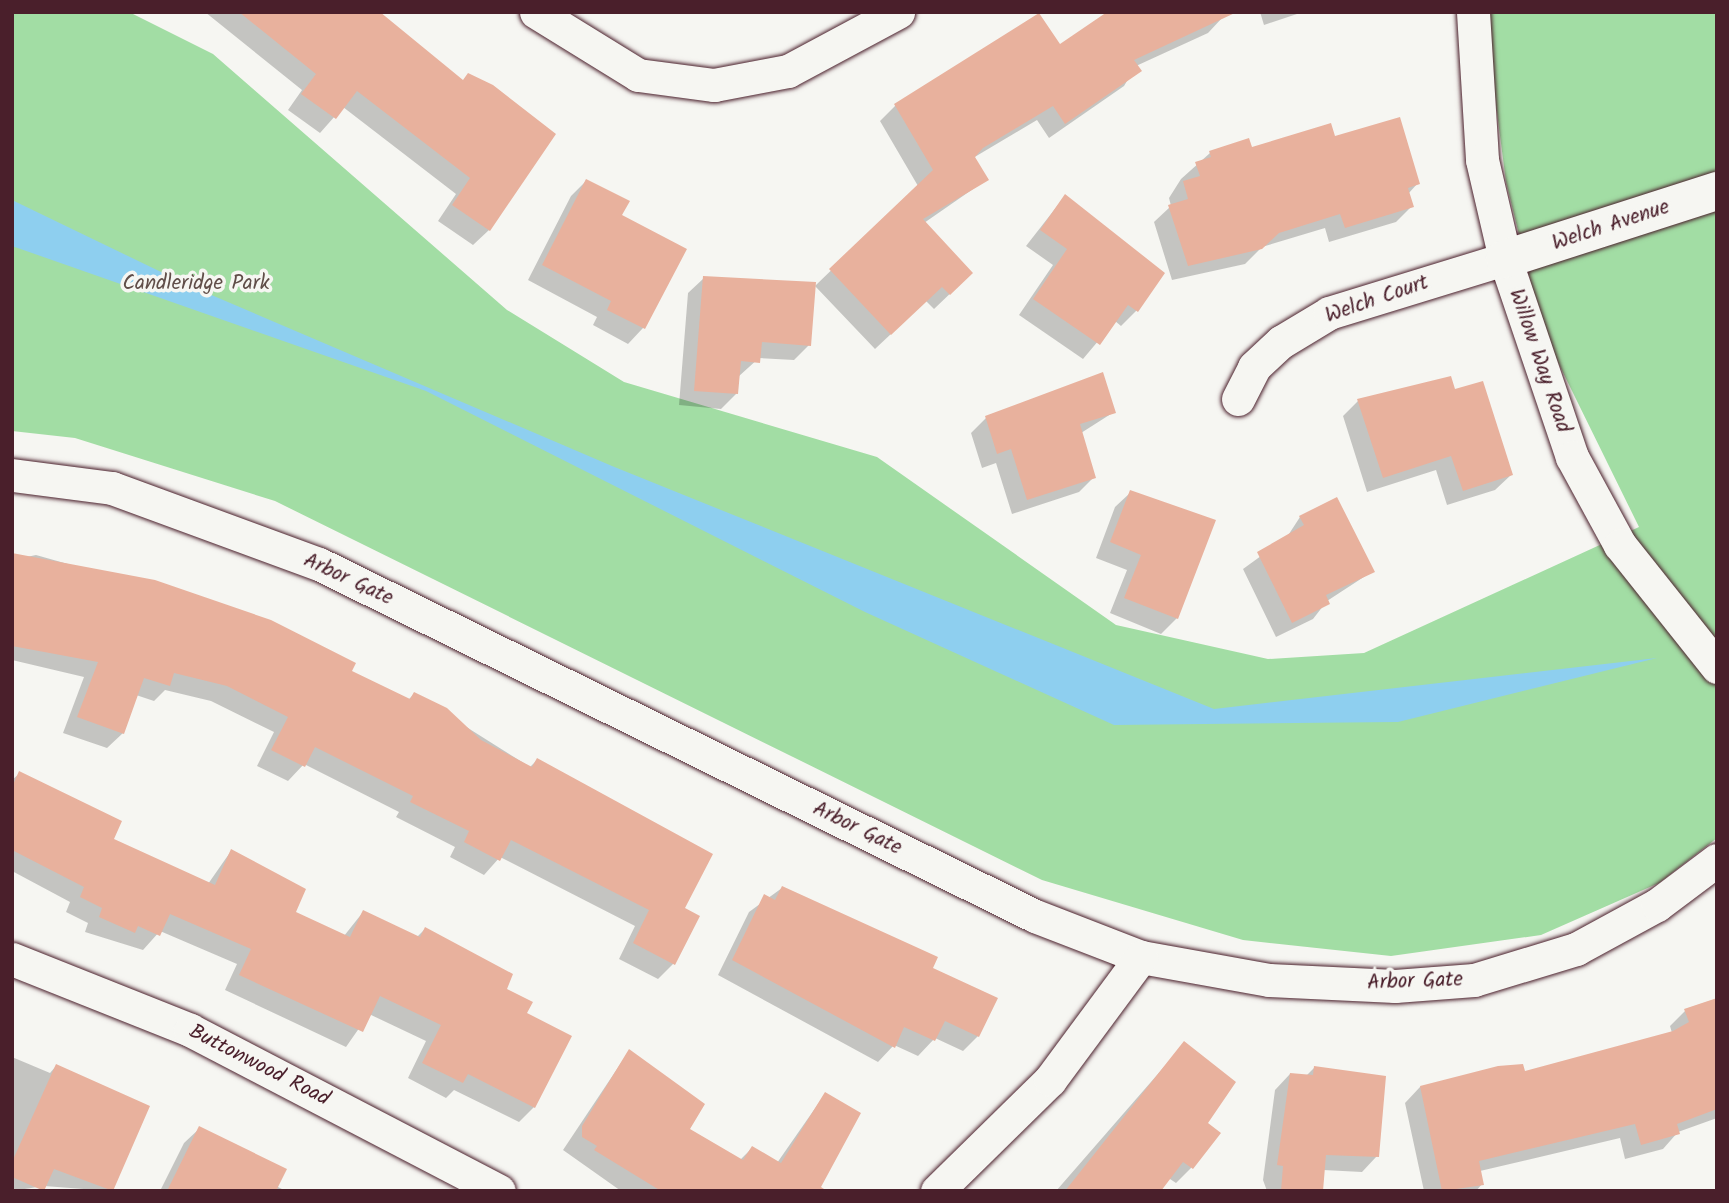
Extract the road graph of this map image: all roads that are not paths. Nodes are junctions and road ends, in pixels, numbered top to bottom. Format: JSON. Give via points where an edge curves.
{"nodes":[{"id":1,"x":536,"y":12,"type":"edge"},
{"id":2,"x":898,"y":12,"type":"edge"},
{"id":3,"x":1473,"y":12,"type":"edge"},
{"id":4,"x":1717,"y":191,"type":"edge"},
{"id":5,"x":1505,"y":259,"type":"junction"},
{"id":6,"x":1238,"y":399,"type":"dead end"},
{"id":7,"x":12,"y":475,"type":"edge"},
{"id":8,"x":1717,"y":667,"type":"edge"},
{"id":9,"x":1717,"y":860,"type":"edge"},
{"id":10,"x":1141,"y":957,"type":"junction"},
{"id":11,"x":12,"y":958,"type":"edge"},
{"id":12,"x":499,"y":1191,"type":"edge"},
{"id":13,"x":937,"y":1191,"type":"edge"}],
"edges":[{"from":1,"to":2,"type":"street","via":[[638,75],[714,85],[788,71]]},
{"from":3,"to":5,"type":"street","name":"Willow Way Road","via":[[1482,160]]},
{"from":4,"to":5,"type":"street","name":"Welch Avenue"},
{"from":5,"to":6,"type":"street","name":"Welch Court","via":[[1329,313],[1281,342],[1254,368]]},
{"from":5,"to":8,"type":"street","name":"Willow Way Road","via":[[1572,457],[1619,545]]},
{"from":7,"to":10,"type":"street","name":"Arbor Gate","via":[[112,488],[319,564],[1035,916]]},
{"from":9,"to":10,"type":"street","name":"Arbor Gate","via":[[1657,905],[1576,949],[1474,980],[1395,986],[1269,981]]},
{"from":10,"to":13,"type":"street","via":[[1050,1080]]},
{"from":11,"to":12,"type":"street","name":"Buttonwood Road","via":[[190,1030]]}]}
